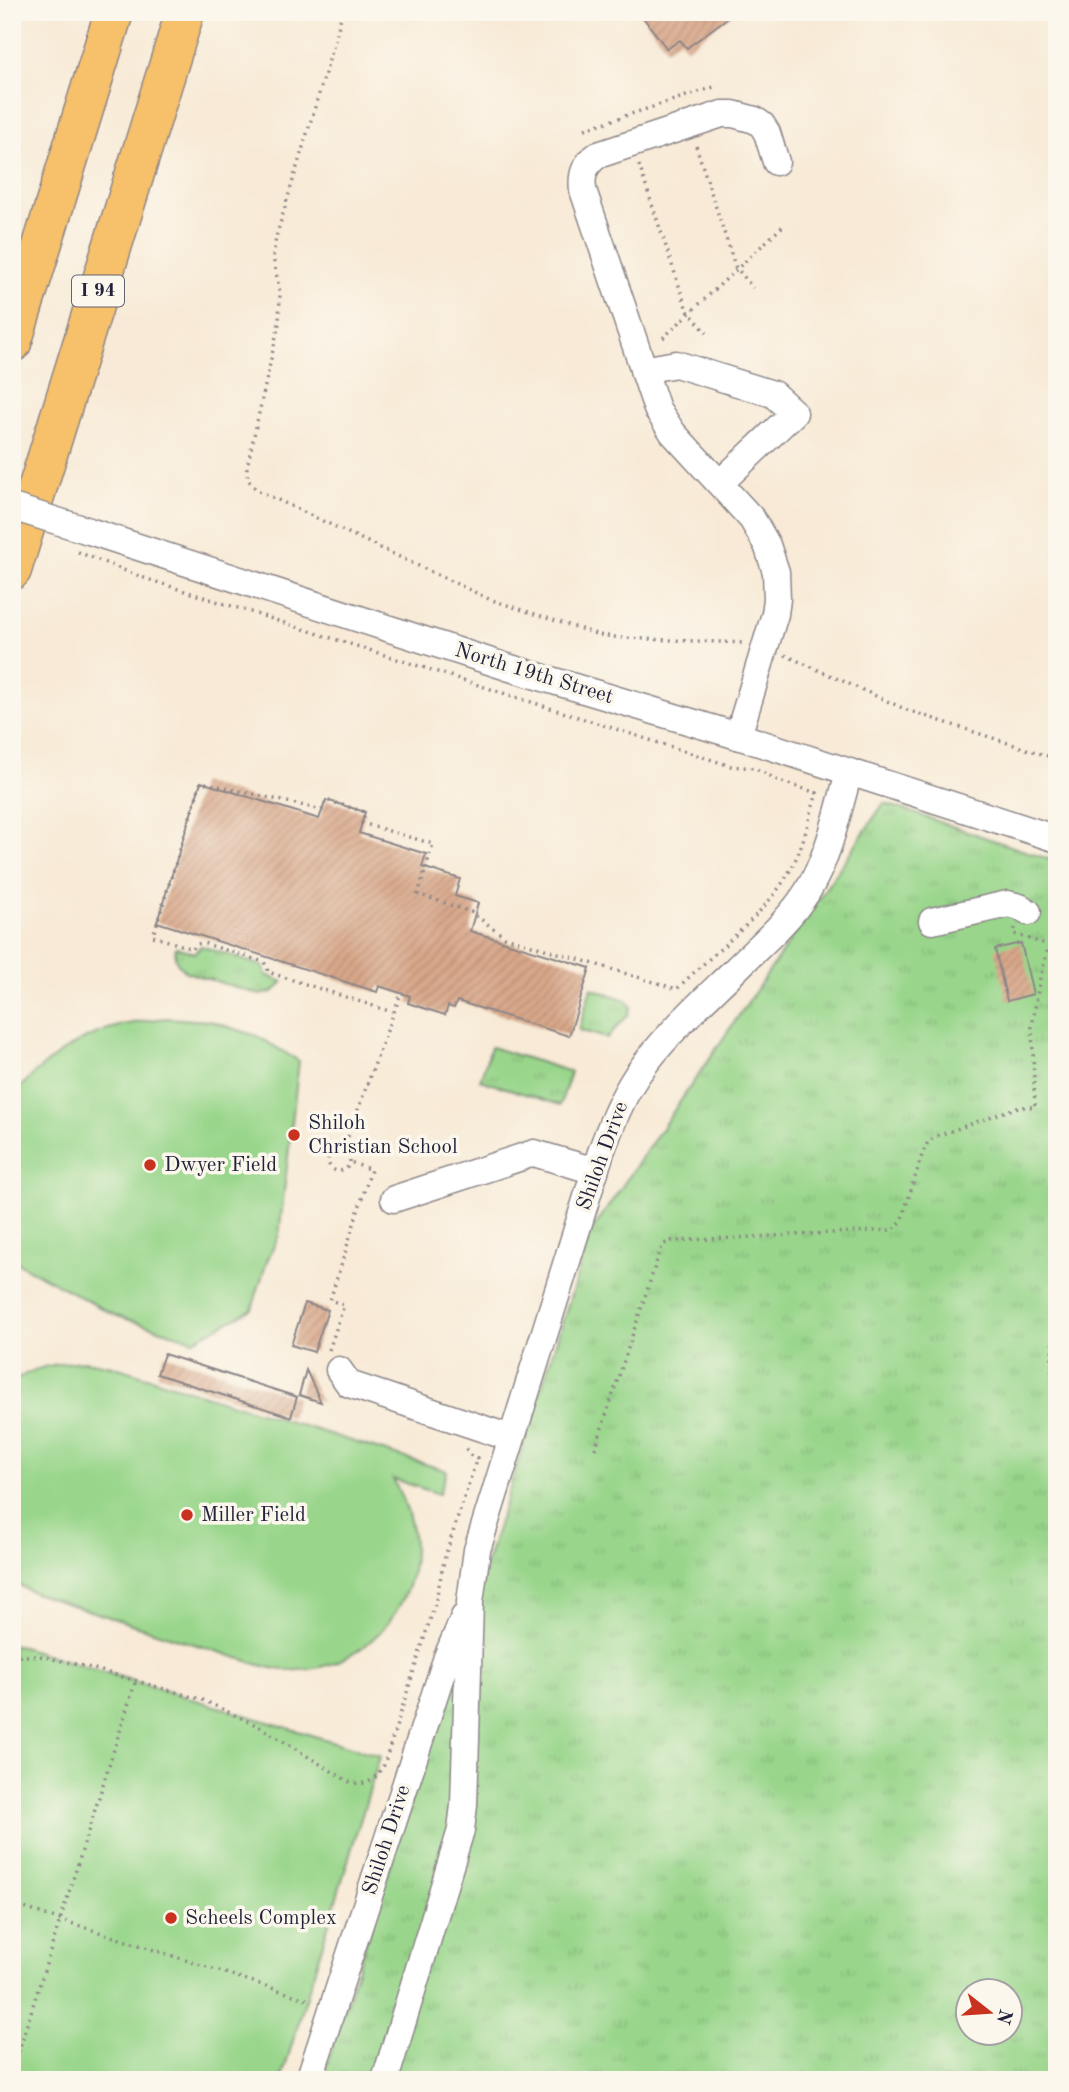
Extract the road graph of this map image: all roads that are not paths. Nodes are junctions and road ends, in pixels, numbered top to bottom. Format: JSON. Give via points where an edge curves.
{"nodes":[{"id":1,"x":114,"y":12,"type":"edge"},
{"id":2,"x":184,"y":12,"type":"edge"},
{"id":3,"x":776,"y":162,"type":"dead end"},
{"id":4,"x":12,"y":343,"type":"edge"},
{"id":5,"x":643,"y":370,"type":"junction"},
{"id":6,"x":720,"y":483,"type":"junction"},
{"id":7,"x":12,"y":507,"type":"edge"},
{"id":8,"x":12,"y":570,"type":"edge"},
{"id":9,"x":738,"y":737,"type":"junction"},
{"id":10,"x":849,"y":772,"type":"junction"},
{"id":11,"x":1057,"y":839,"type":"edge"},
{"id":12,"x":1024,"y":909,"type":"road end"},
{"id":13,"x":932,"y":921,"type":"dead end"},
{"id":14,"x":595,"y":1171,"type":"junction"},
{"id":15,"x":394,"y":1199,"type":"dead end"},
{"id":16,"x":334,"y":1362,"type":"road end"},
{"id":17,"x":511,"y":1438,"type":"junction"},
{"id":18,"x":470,"y":1602,"type":"junction"},
{"id":19,"x":309,"y":2080,"type":"edge"},
{"id":20,"x":385,"y":2080,"type":"edge"}],
"edges":[{"from":1,"to":4,"type":"highway"},
{"from":2,"to":8,"type":"highway","number":"I 94"},
{"from":3,"to":5,"type":"street","via":[[762,125],[745,116],[722,114],[590,160],[583,190]]},
{"from":5,"to":6,"type":"street","via":[[664,421]]},
{"from":5,"to":6,"type":"street","via":[[676,364],[773,394],[794,413]]},
{"from":6,"to":9,"type":"street","via":[[761,533],[776,572],[775,614]]},
{"from":7,"to":9,"type":"street","name":"North 19th Street","bridge":true,"via":[[82,541]]},
{"from":9,"to":10,"type":"street","name":"North 19th Street"},
{"from":10,"to":11,"type":"street","name":"North 19th Street"},
{"from":10,"to":14,"type":"street","name":"Shiloh Drive","via":[[822,863],[807,892],[785,921],[672,1032],[638,1074],[611,1124]]},
{"from":12,"to":13,"type":"street","via":[[1008,904]]},
{"from":14,"to":15,"type":"street","via":[[534,1153]]},
{"from":14,"to":17,"type":"street","name":"Shiloh Drive"},
{"from":16,"to":17,"type":"street","via":[[349,1384]]},
{"from":17,"to":18,"type":"street","name":"Shiloh Drive","via":[[477,1550]]},
{"from":18,"to":19,"type":"street","name":"Shiloh Drive","via":[[447,1657]]},
{"from":18,"to":20,"type":"street","name":"Shiloh Drive","via":[[461,1830]]}]}
